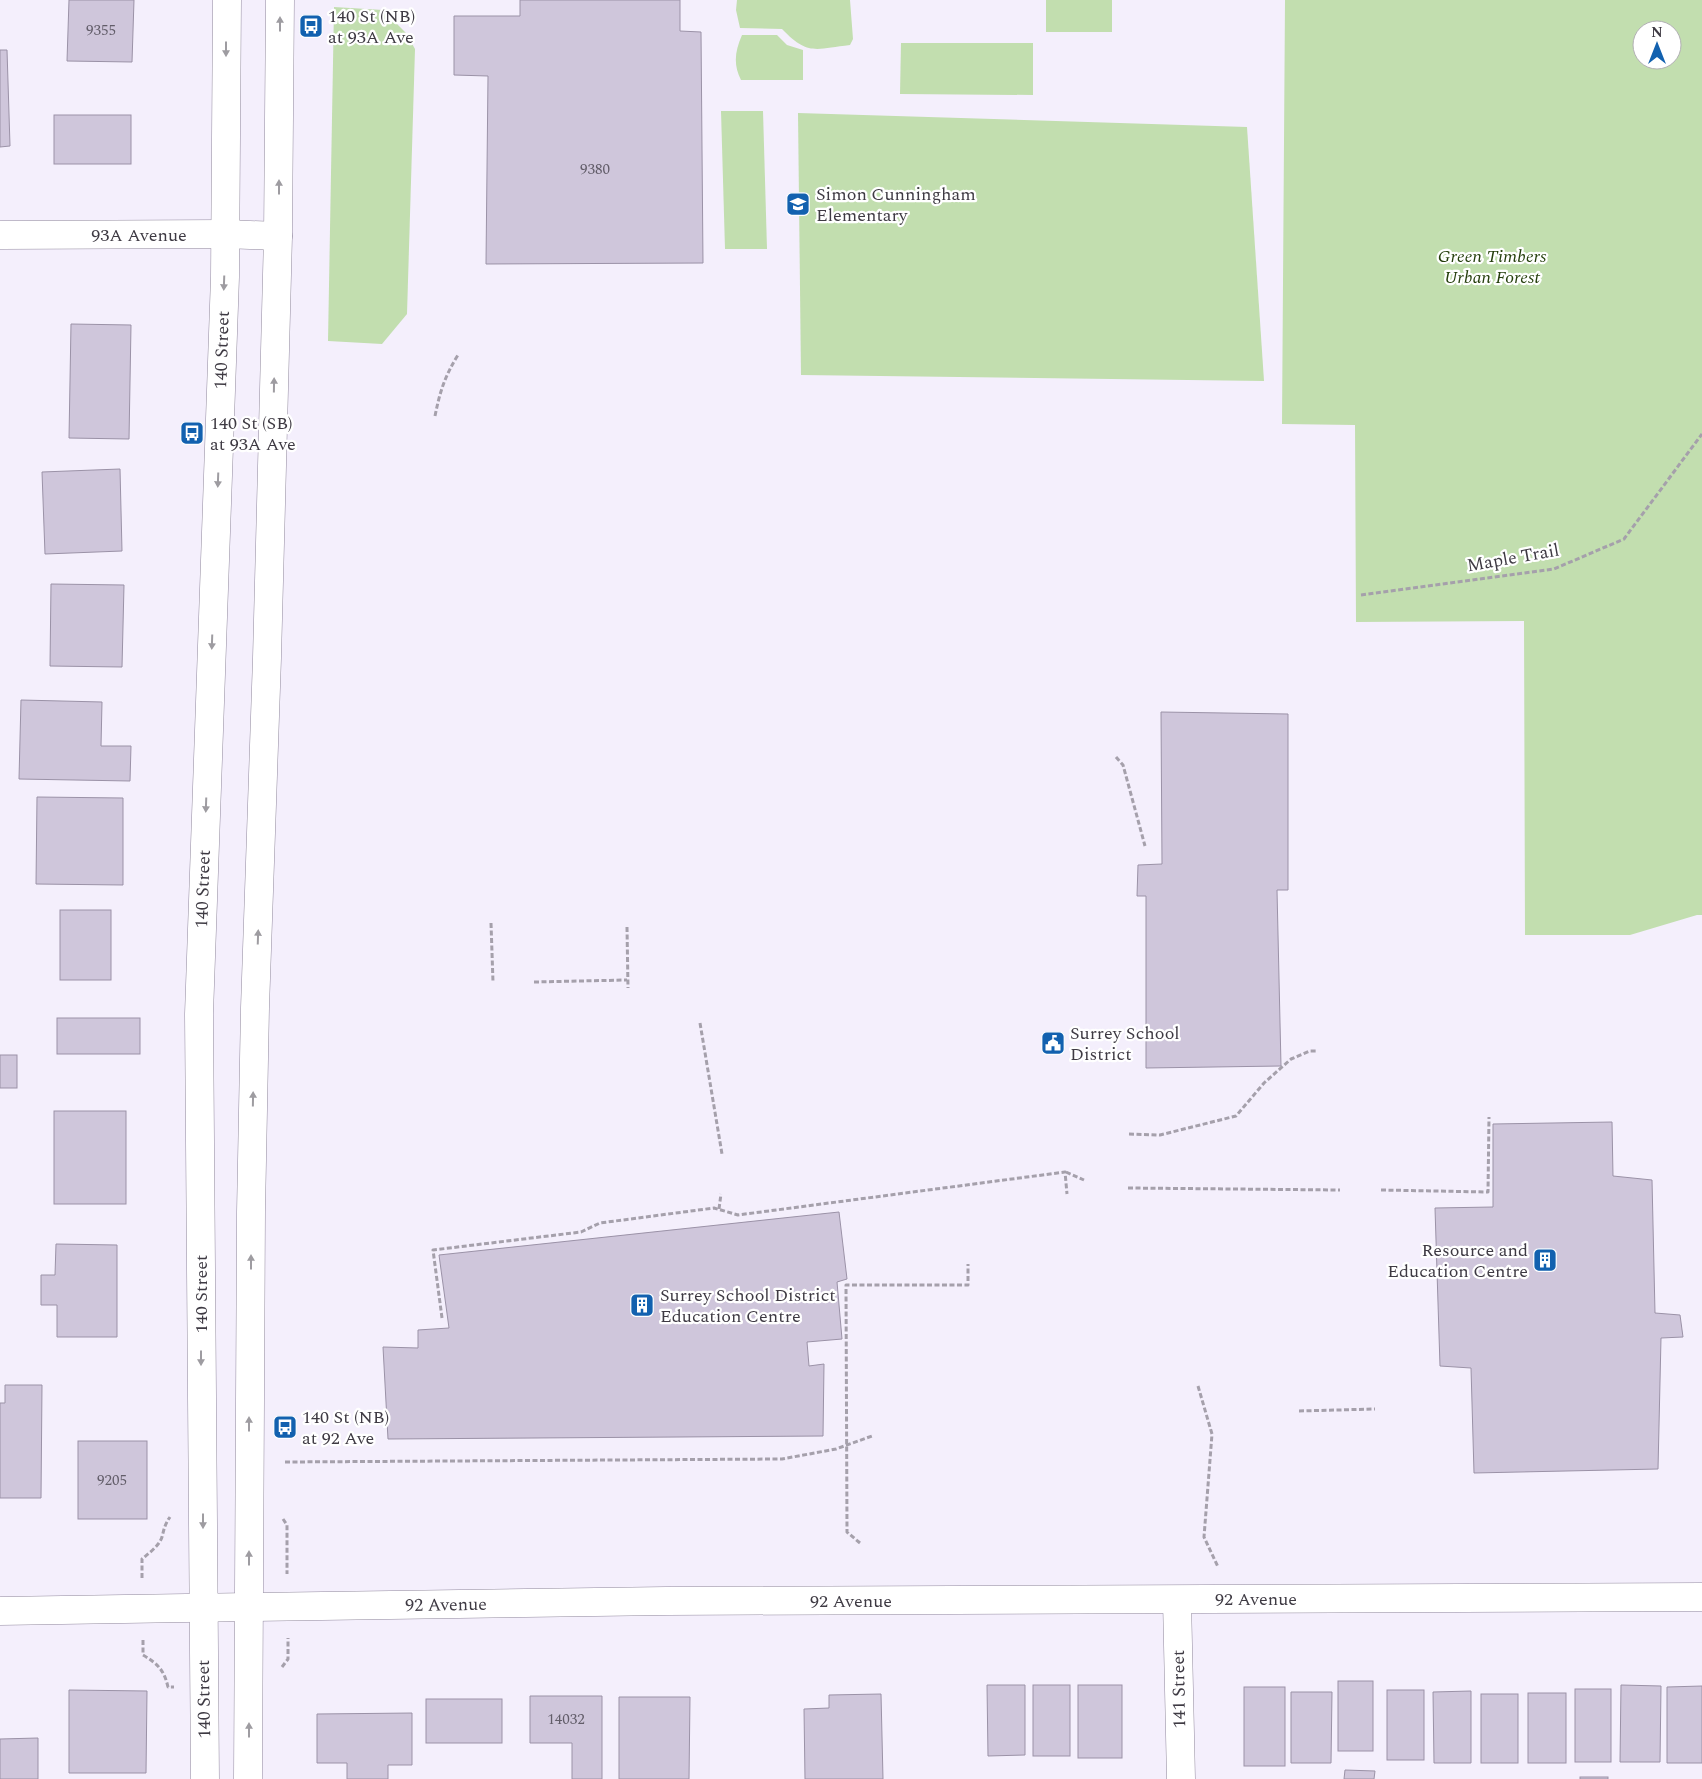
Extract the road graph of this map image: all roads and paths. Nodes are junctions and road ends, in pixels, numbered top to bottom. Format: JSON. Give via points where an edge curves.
{"nodes":[{"id":1,"x":227,"y":0,"type":"edge"},
{"id":2,"x":280,"y":0,"type":"edge"},
{"id":3,"x":226,"y":234,"type":"junction"},
{"id":4,"x":0,"y":235,"type":"edge"},
{"id":5,"x":278,"y":236,"type":"junction"},
{"id":6,"x":458,"y":355,"type":"dead end"},
{"id":7,"x":435,"y":416,"type":"dead end"},
{"id":8,"x":1702,"y":434,"type":"edge"},
{"id":9,"x":1361,"y":595,"type":"dead end"},
{"id":10,"x":1116,"y":757,"type":"dead end"},
{"id":11,"x":1145,"y":846,"type":"dead end"},
{"id":12,"x":491,"y":923,"type":"dead end"},
{"id":13,"x":627,"y":927,"type":"dead end"},
{"id":14,"x":628,"y":980,"type":"junction"},
{"id":15,"x":493,"y":982,"type":"dead end"},
{"id":16,"x":534,"y":982,"type":"dead end"},
{"id":17,"x":628,"y":988,"type":"dead end"},
{"id":18,"x":700,"y":1023,"type":"dead end"},
{"id":19,"x":1316,"y":1051,"type":"dead end"},
{"id":20,"x":1489,"y":1117,"type":"dead end"},
{"id":21,"x":1129,"y":1134,"type":"dead end"},
{"id":22,"x":722,"y":1154,"type":"dead end"},
{"id":23,"x":1065,"y":1172,"type":"junction"},
{"id":24,"x":1084,"y":1180,"type":"dead end"},
{"id":25,"x":1128,"y":1188,"type":"dead end"},
{"id":26,"x":1340,"y":1190,"type":"dead end"},
{"id":27,"x":1381,"y":1190,"type":"dead end"},
{"id":28,"x":721,"y":1194,"type":"dead end"},
{"id":29,"x":1068,"y":1194,"type":"dead end"},
{"id":30,"x":719,"y":1209,"type":"junction"},
{"id":31,"x":968,"y":1264,"type":"dead end"},
{"id":32,"x":442,"y":1318,"type":"dead end"},
{"id":33,"x":1198,"y":1386,"type":"dead end"},
{"id":34,"x":1375,"y":1409,"type":"dead end"},
{"id":35,"x":1299,"y":1411,"type":"dead end"},
{"id":36,"x":872,"y":1436,"type":"dead end"},
{"id":37,"x":845,"y":1446,"type":"junction"},
{"id":38,"x":286,"y":1462,"type":"dead end"},
{"id":39,"x":287,"y":1525,"type":"dead end"},
{"id":40,"x":164,"y":1526,"type":"dead end"},
{"id":41,"x":860,"y":1543,"type":"dead end"},
{"id":42,"x":287,"y":1557,"type":"dead end"},
{"id":43,"x":1220,"y":1571,"type":"dead end"},
{"id":44,"x":142,"y":1578,"type":"dead end"},
{"id":45,"x":1702,"y":1597,"type":"edge"},
{"id":46,"x":1177,"y":1600,"type":"junction"},
{"id":47,"x":249,"y":1607,"type":"junction"},
{"id":48,"x":204,"y":1608,"type":"junction"},
{"id":49,"x":0,"y":1611,"type":"edge"},
{"id":50,"x":144,"y":1640,"type":"dead end"},
{"id":51,"x":168,"y":1687,"type":"dead end"},
{"id":52,"x":205,"y":1779,"type":"edge"},
{"id":53,"x":248,"y":1779,"type":"edge"},
{"id":54,"x":1180,"y":1779,"type":"edge"}],
"edges":[{"from":1,"to":3,"type":"main road","name":"140 Street","one_way":true},
{"from":5,"to":2,"type":"main road","one_way":true},
{"from":3,"to":4,"type":"main road","name":"93A Avenue"},
{"from":3,"to":5,"type":"main road","name":"93A Avenue"},
{"from":3,"to":48,"type":"main road","name":"140 Street","one_way":true,"via":[[199,1014]]},
{"from":47,"to":5,"type":"main road","one_way":true,"via":[[251,1212]]},
{"from":6,"to":7,"type":"path","via":[[440,391]]},
{"from":8,"to":9,"type":"path","name":"Maple Trail","via":[[1624,540],[1554,569]]},
{"from":10,"to":11,"type":"path","via":[[1123,765]]},
{"from":12,"to":15,"type":"path"},
{"from":13,"to":14,"type":"path"},
{"from":14,"to":16,"type":"path"},
{"from":14,"to":17,"type":"path"},
{"from":18,"to":22,"type":"path"},
{"from":19,"to":21,"type":"path","via":[[1291,1059],[1264,1082],[1236,1116],[1160,1135]]},
{"from":20,"to":27,"type":"path","via":[[1488,1192]]},
{"from":23,"to":24,"type":"path"},
{"from":23,"to":29,"type":"path"},
{"from":23,"to":30,"type":"path","via":[[738,1215]]},
{"from":25,"to":26,"type":"path"},
{"from":28,"to":30,"type":"path"},
{"from":30,"to":32,"type":"path","via":[[600,1223],[581,1232],[433,1250]]},
{"from":31,"to":37,"type":"path","via":[[968,1285],[846,1285]]},
{"from":33,"to":43,"type":"path","via":[[1212,1434],[1204,1537]]},
{"from":34,"to":35,"type":"path"},
{"from":36,"to":37,"type":"path"},
{"from":37,"to":38,"type":"path","via":[[782,1460]]},
{"from":37,"to":41,"type":"path","via":[[846,1532]]},
{"from":39,"to":42,"type":"path"},
{"from":40,"to":44,"type":"path","via":[[162,1539],[142,1559]]},
{"from":45,"to":46,"type":"main road","name":"92 Avenue"},
{"from":46,"to":47,"type":"main road","name":"92 Avenue","via":[[666,1601]]},
{"from":46,"to":54,"type":"main road","name":"141 Street"},
{"from":47,"to":48,"type":"main road","name":"92 Avenue"},
{"from":53,"to":47,"type":"main road","one_way":true},
{"from":48,"to":49,"type":"main road","name":"92 Avenue"},
{"from":48,"to":52,"type":"main road","name":"140 Street"},
{"from":50,"to":51,"type":"path","via":[[144,1655],[166,1675]]}]}
